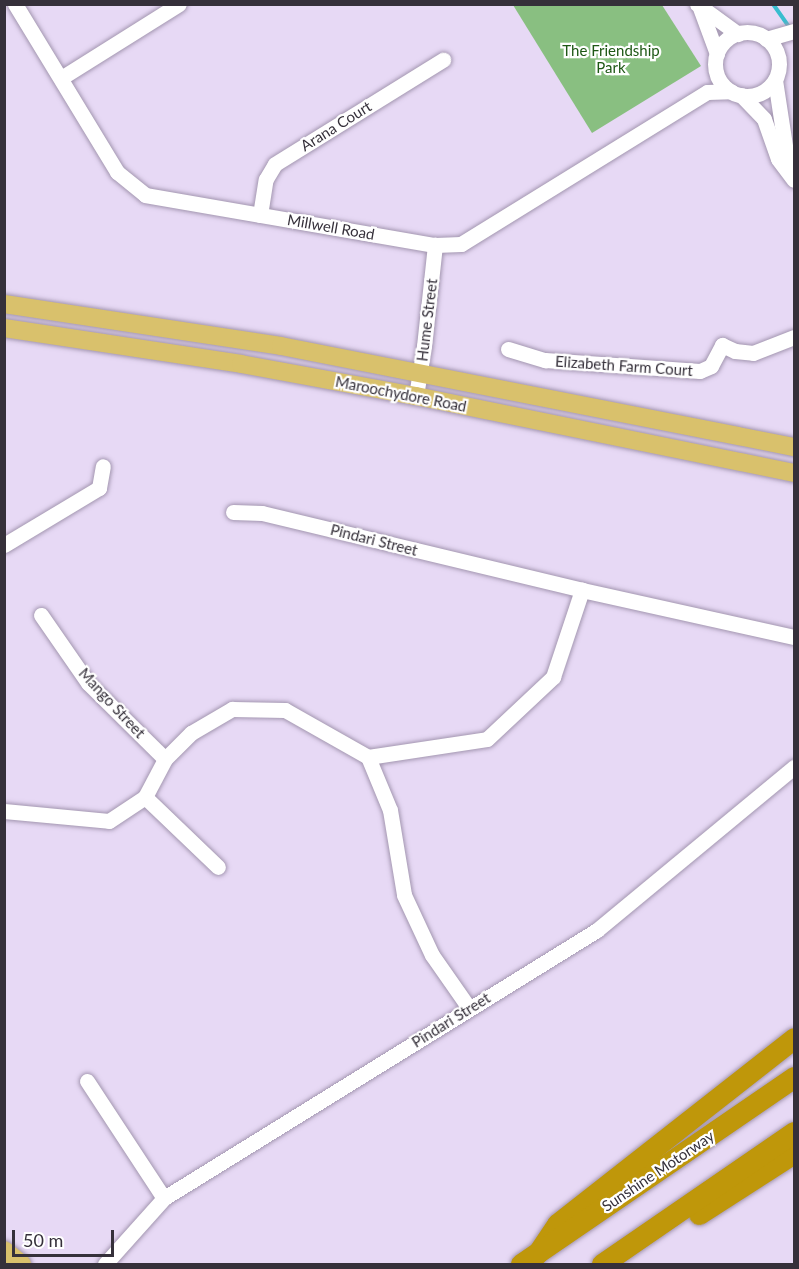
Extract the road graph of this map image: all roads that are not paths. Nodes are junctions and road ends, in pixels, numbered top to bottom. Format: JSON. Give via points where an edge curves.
{"nodes":[{"id":1,"x":15,"y":4,"type":"edge"},
{"id":2,"x":179,"y":4,"type":"edge"},
{"id":3,"x":698,"y":6,"type":"edge"},
{"id":4,"x":738,"y":34,"type":"junction"},
{"id":5,"x":791,"y":36,"type":"edge"},
{"id":6,"x":766,"y":39,"type":"junction"},
{"id":7,"x":717,"y":54,"type":"junction"},
{"id":8,"x":778,"y":57,"type":"junction"},
{"id":9,"x":443,"y":60,"type":"dead end"},
{"id":10,"x":716,"y":70,"type":"junction"},
{"id":11,"x":61,"y":78,"type":"junction"},
{"id":12,"x":775,"y":80,"type":"junction"},
{"id":13,"x":707,"y":92,"type":"junction"},
{"id":14,"x":736,"y":93,"type":"junction"},
{"id":15,"x":792,"y":176,"type":"edge"},
{"id":16,"x":260,"y":215,"type":"junction"},
{"id":17,"x":435,"y":245,"type":"junction"},
{"id":18,"x":4,"y":304,"type":"edge"},
{"id":19,"x":4,"y":328,"type":"edge"},
{"id":20,"x":795,"y":337,"type":"edge"},
{"id":21,"x":508,"y":349,"type":"dead end"},
{"id":22,"x":420,"y":373,"type":"junction"},
{"id":23,"x":416,"y":396,"type":"junction"},
{"id":24,"x":795,"y":447,"type":"edge"},
{"id":25,"x":104,"y":466,"type":"dead end"},
{"id":26,"x":795,"y":473,"type":"edge"},
{"id":27,"x":234,"y":512,"type":"dead end"},
{"id":28,"x":4,"y":544,"type":"edge"},
{"id":29,"x":582,"y":590,"type":"junction"},
{"id":30,"x":41,"y":615,"type":"dead end"},
{"id":31,"x":795,"y":637,"type":"edge"},
{"id":32,"x":368,"y":757,"type":"junction"},
{"id":33,"x":165,"y":759,"type":"junction"},
{"id":34,"x":795,"y":767,"type":"edge"},
{"id":35,"x":145,"y":797,"type":"junction"},
{"id":36,"x":4,"y":811,"type":"edge"},
{"id":37,"x":218,"y":867,"type":"dead end"},
{"id":38,"x":469,"y":1008,"type":"junction"},
{"id":39,"x":795,"y":1038,"type":"edge"},
{"id":40,"x":795,"y":1077,"type":"edge"},
{"id":41,"x":87,"y":1082,"type":"dead end"},
{"id":42,"x":795,"y":1132,"type":"edge"},
{"id":43,"x":795,"y":1153,"type":"edge"},
{"id":44,"x":164,"y":1198,"type":"junction"},
{"id":45,"x":4,"y":1250,"type":"edge"},
{"id":46,"x":529,"y":1259,"type":"edge"},
{"id":47,"x":22,"y":1264,"type":"edge"},
{"id":48,"x":105,"y":1264,"type":"edge"},
{"id":49,"x":602,"y":1264,"type":"edge"},
{"id":50,"x":623,"y":1264,"type":"edge"}],
"edges":[{"from":1,"to":11,"type":"street","name":"Millwell Road"},
{"from":2,"to":11,"type":"street"},
{"from":3,"to":4,"type":"street"},
{"from":3,"to":7,"type":"street"},
{"from":4,"to":6,"type":"street","via":[[756,34]]},
{"from":4,"to":7,"type":"street","via":[[723,43]]},
{"from":5,"to":6,"type":"street"},
{"from":5,"to":8,"type":"street"},
{"from":6,"to":8,"type":"street"},
{"from":7,"to":10,"type":"street"},
{"from":8,"to":12,"type":"street"},
{"from":9,"to":16,"type":"street","name":"Arana Court","via":[[275,164],[266,179]]},
{"from":10,"to":13,"type":"street"},
{"from":10,"to":14,"type":"street","via":[[721,82]]},
{"from":11,"to":16,"type":"street","name":"Millwell Road","via":[[117,172],[145,195]]},
{"from":12,"to":14,"type":"street","via":[[760,93]]},
{"from":12,"to":15,"type":"street"},
{"from":13,"to":14,"type":"street","name":"Millwell Road"},
{"from":13,"to":17,"type":"street","name":"Millwell Road","via":[[461,244]]},
{"from":14,"to":15,"type":"street","via":[[764,119],[778,159]]},
{"from":16,"to":17,"type":"street","name":"Millwell Road"},
{"from":17,"to":22,"type":"street","name":"Hume Street"},
{"from":18,"to":22,"type":"main road","name":"Maroochydore Road","via":[[231,338]]},
{"from":19,"to":23,"type":"main road","name":"Maroochydore Road","via":[[241,364]]},
{"from":20,"to":21,"type":"street","name":"Elizabeth Farm Court","via":[[753,353],[722,345],[711,366],[700,371],[545,360]]},
{"from":22,"to":23,"type":"street","name":"Hume Street"},
{"from":22,"to":24,"type":"main road","name":"Maroochydore Road"},
{"from":23,"to":26,"type":"main road","name":"Maroochydore Road"},
{"from":25,"to":28,"type":"street","via":[[99,488]]},
{"from":27,"to":29,"type":"street","name":"Pindari Street","via":[[261,513]]},
{"from":29,"to":31,"type":"street","name":"Pindari Street"},
{"from":29,"to":32,"type":"street","via":[[553,677],[487,739]]},
{"from":30,"to":33,"type":"street","name":"Mango Street","via":[[88,683]]},
{"from":32,"to":33,"type":"street","via":[[285,710],[232,710],[191,734]]},
{"from":32,"to":38,"type":"street","via":[[390,810],[404,895],[432,955]]},
{"from":33,"to":35,"type":"street"},
{"from":34,"to":38,"type":"street","name":"Pindari Street","via":[[597,930]]},
{"from":35,"to":36,"type":"street","via":[[110,821]]},
{"from":35,"to":37,"type":"street"},
{"from":38,"to":44,"type":"street","name":"Pindari Street"},
{"from":39,"to":46,"type":"highway","via":[[557,1224]]},
{"from":40,"to":46,"type":"highway","name":"Sunshine Motorway"},
{"from":41,"to":44,"type":"street"},
{"from":42,"to":49,"type":"highway"},
{"from":43,"to":50,"type":"highway"},
{"from":44,"to":48,"type":"street","name":"Pindari Street"},
{"from":45,"to":47,"type":"main road"}]}
